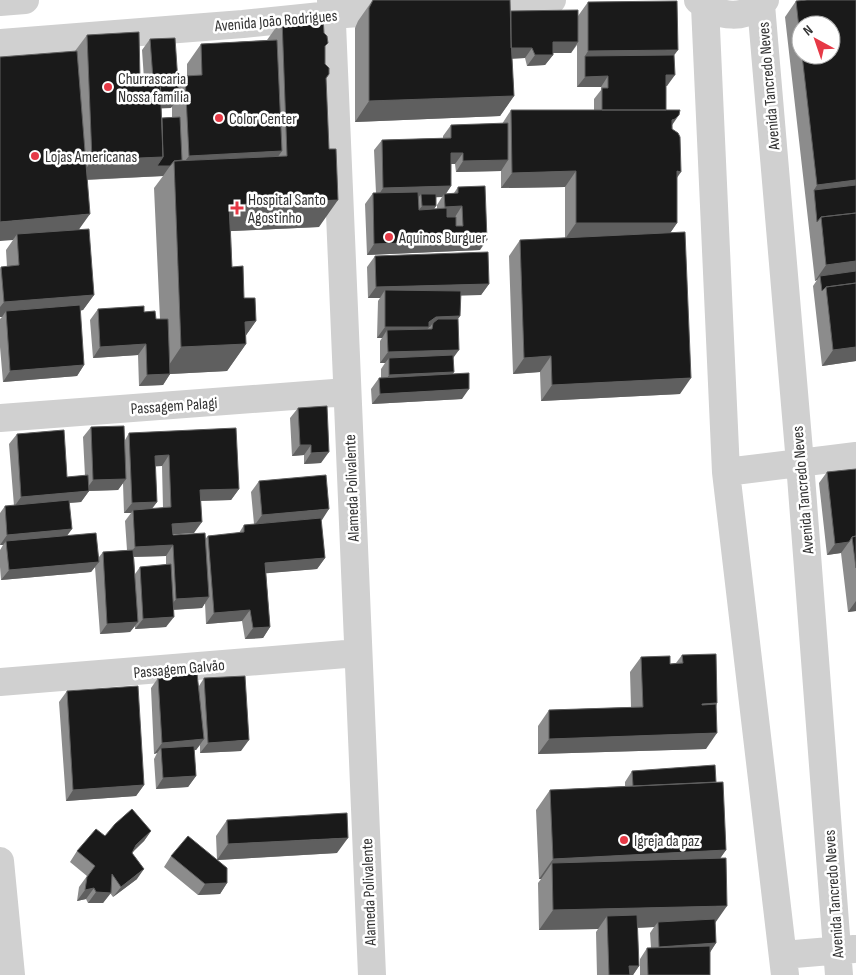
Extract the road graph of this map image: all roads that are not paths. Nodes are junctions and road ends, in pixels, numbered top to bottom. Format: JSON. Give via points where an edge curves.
{"nodes":[{"id":1,"x":24,"y":0,"type":"edge"},
{"id":2,"x":552,"y":0,"type":"edge"},
{"id":3,"x":0,"y":2,"type":"edge"},
{"id":4,"x":763,"y":2,"type":"edge"},
{"id":5,"x":702,"y":3,"type":"edge"},
{"id":6,"x":331,"y":7,"type":"edge"},
{"id":7,"x":0,"y":43,"type":"edge"},
{"id":8,"x":347,"y":392,"type":"junction"},
{"id":9,"x":0,"y":418,"type":"edge"},
{"id":10,"x":856,"y":456,"type":"edge"},
{"id":11,"x":800,"y":464,"type":"junction"},
{"id":12,"x":726,"y":472,"type":"junction"},
{"id":13,"x":358,"y":654,"type":"junction"},
{"id":14,"x":0,"y":682,"type":"edge"},
{"id":15,"x":0,"y":861,"type":"edge"},
{"id":16,"x":844,"y":958,"type":"edge"},
{"id":17,"x":784,"y":965,"type":"edge"},
{"id":18,"x":11,"y":975,"type":"edge"},
{"id":19,"x":372,"y":975,"type":"edge"}],
"edges":[{"from":1,"to":3,"type":"street"},
{"from":2,"to":6,"type":"street","name":"Avenida João Rodrigues","via":[[437,8]]},
{"from":4,"to":5,"type":"street","via":[[748,12],[733,15],[719,13]]},
{"from":4,"to":11,"type":"street","name":"Avenida Tancredo Neves"},
{"from":5,"to":12,"type":"street"},
{"from":6,"to":7,"type":"street","name":"Avenida João Rodrigues","via":[[243,24]]},
{"from":6,"to":8,"type":"street","name":"Alameda Polivalente"},
{"from":8,"to":9,"type":"street","name":"Passagem Palagi"},
{"from":8,"to":13,"type":"street","name":"Alameda Polivalente"},
{"from":10,"to":11,"type":"street"},
{"from":11,"to":12,"type":"street"},
{"from":11,"to":16,"type":"street","name":"Avenida Tancredo Neves"},
{"from":12,"to":17,"type":"street"},
{"from":13,"to":14,"type":"street","name":"Passagem Galvão"},
{"from":13,"to":19,"type":"street","name":"Alameda Polivalente"},
{"from":15,"to":18,"type":"street"},
{"from":16,"to":17,"type":"street"}]}
